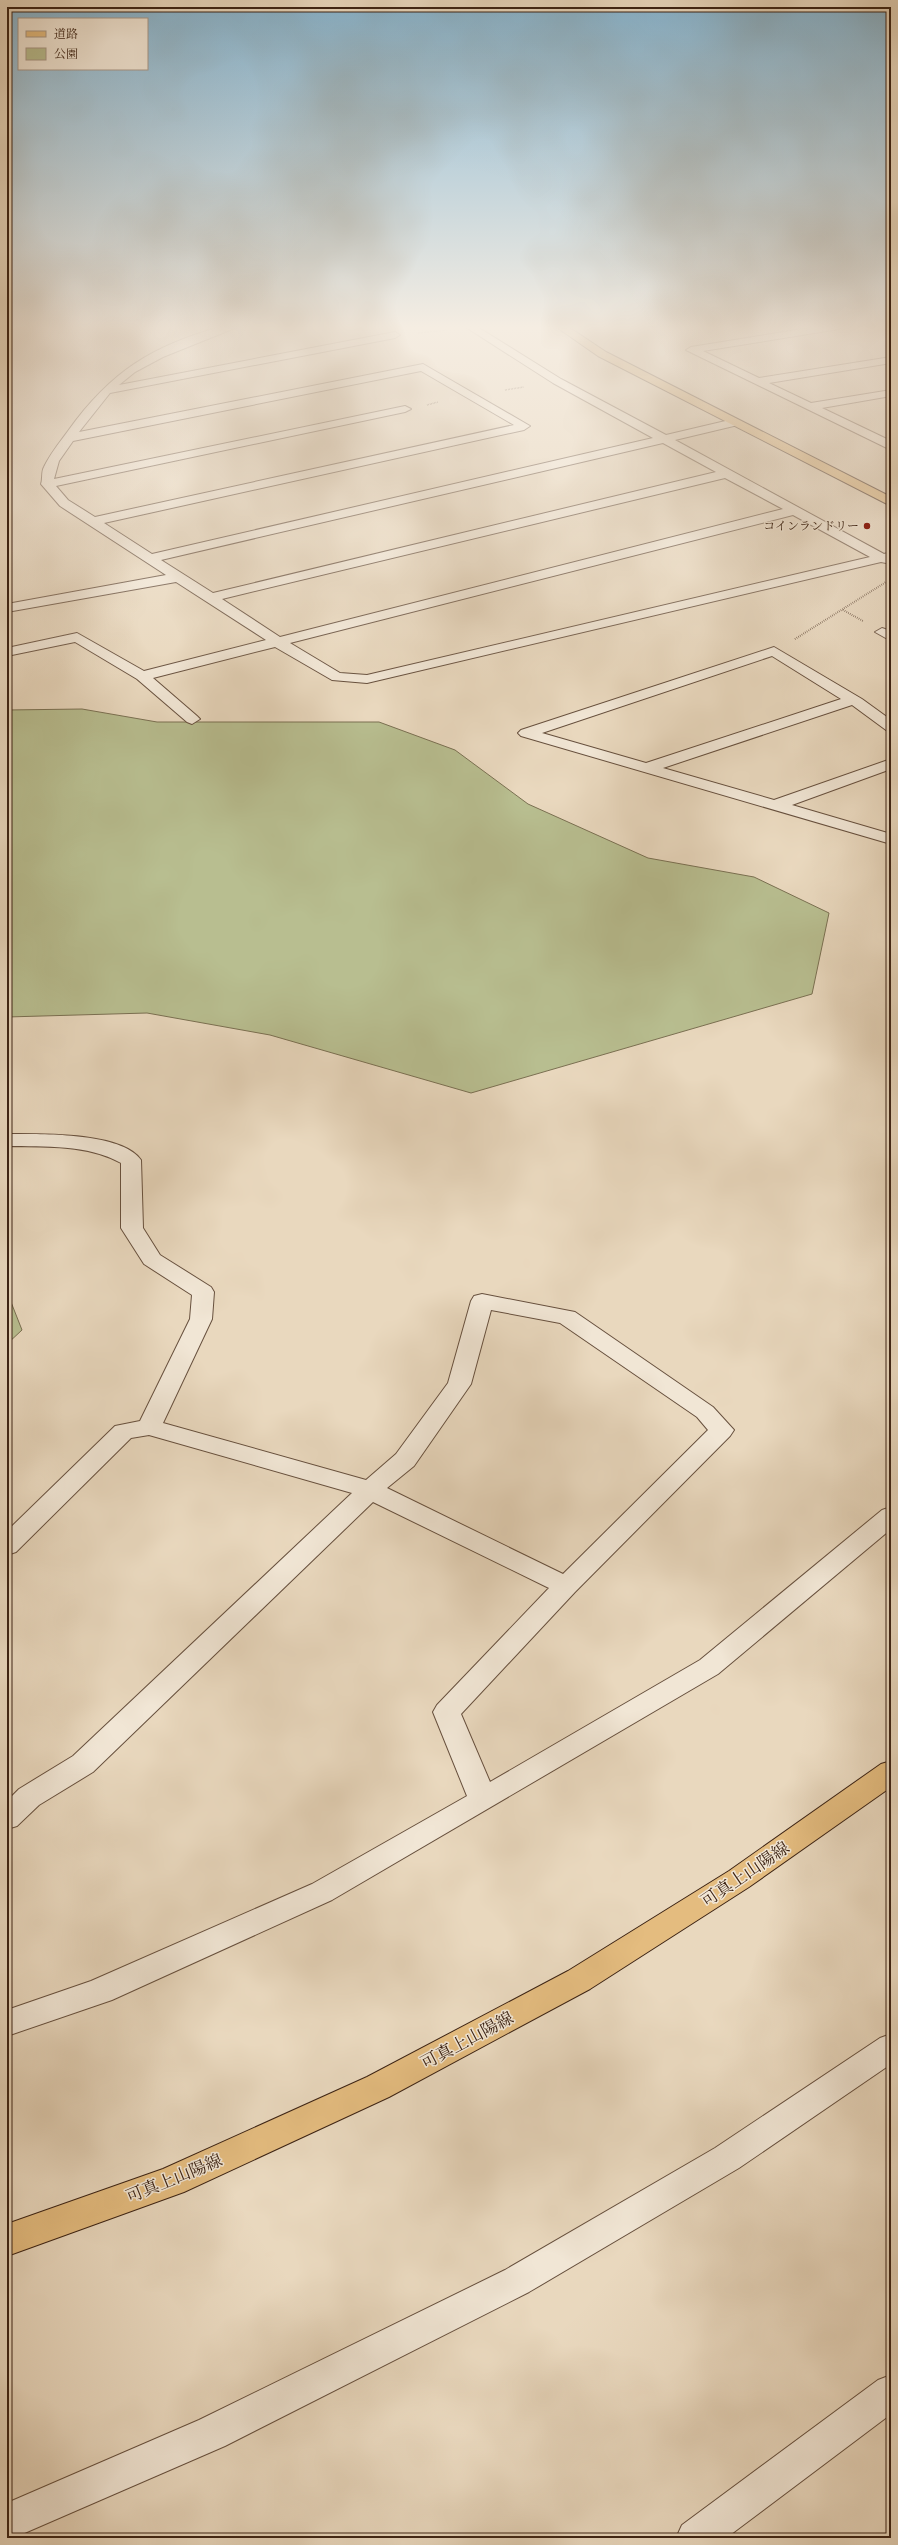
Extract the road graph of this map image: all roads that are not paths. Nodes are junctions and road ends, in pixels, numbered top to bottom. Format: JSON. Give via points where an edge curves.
{"nodes":[{"id":1,"x":64,"y":445,"type":"edge"},
{"id":2,"x":234,"y":445,"type":"edge"},
{"id":3,"x":440,"y":445,"type":"edge"},
{"id":4,"x":638,"y":445,"type":"edge"},
{"id":5,"x":673,"y":445,"type":"edge"},
{"id":6,"x":777,"y":445,"type":"edge"},
{"id":7,"x":725,"y":474,"type":"junction"},
{"id":8,"x":47,"y":484,"type":"junction"},
{"id":9,"x":891,"y":502,"type":"edge"},
{"id":10,"x":792,"y":511,"type":"junction"},
{"id":11,"x":92,"y":522,"type":"junction"},
{"id":12,"x":150,"y":559,"type":"junction"},
{"id":13,"x":888,"y":559,"type":"edge"},
{"id":14,"x":178,"y":577,"type":"junction"},
{"id":15,"x":211,"y":598,"type":"junction"},
{"id":16,"x":7,"y":608,"type":"edge"},
{"id":17,"x":278,"y":642,"type":"junction"},
{"id":18,"x":7,"y":652,"type":"edge"},
{"id":19,"x":142,"y":676,"type":"junction"},
{"id":20,"x":853,"y":700,"type":"junction"},
{"id":21,"x":192,"y":719,"type":"dead end"},
{"id":22,"x":891,"y":727,"type":"edge"},
{"id":23,"x":891,"y":764,"type":"edge"},
{"id":24,"x":647,"y":768,"type":"junction"},
{"id":25,"x":776,"y":806,"type":"junction"},
{"id":26,"x":891,"y":839,"type":"edge"},
{"id":27,"x":7,"y":1140,"type":"edge"},
{"id":28,"x":149,"y":1427,"type":"junction"},
{"id":29,"x":370,"y":1490,"type":"junction"},
{"id":30,"x":891,"y":1516,"type":"edge"},
{"id":31,"x":7,"y":1546,"type":"edge"},
{"id":32,"x":566,"y":1586,"type":"junction"},
{"id":33,"x":887,"y":1782,"type":"edge"},
{"id":34,"x":483,"y":1800,"type":"junction"},
{"id":35,"x":7,"y":1818,"type":"edge"},
{"id":36,"x":7,"y":2023,"type":"edge"},
{"id":37,"x":891,"y":2047,"type":"edge"},
{"id":38,"x":7,"y":2240,"type":"edge"},
{"id":39,"x":891,"y":2392,"type":"edge"},
{"id":40,"x":7,"y":2522,"type":"edge"},
{"id":41,"x":695,"y":2538,"type":"edge"}],
"edges":[{"from":1,"to":8,"type":"street","via":[[46,472]]},
{"from":2,"to":8,"type":"street"},
{"from":3,"to":11,"type":"street"},
{"from":4,"to":12,"type":"street"},
{"from":5,"to":7,"type":"street"},
{"from":6,"to":9,"type":"main road"},
{"from":7,"to":10,"type":"street"},
{"from":7,"to":15,"type":"street"},
{"from":8,"to":11,"type":"street","via":[[64,503]]},
{"from":10,"to":13,"type":"street"},
{"from":10,"to":17,"type":"street"},
{"from":11,"to":12,"type":"street"},
{"from":12,"to":14,"type":"street"},
{"from":13,"to":17,"type":"street","via":[[367,679],[337,677]]},
{"from":14,"to":15,"type":"street"},
{"from":14,"to":16,"type":"street"},
{"from":15,"to":17,"type":"street"},
{"from":17,"to":19,"type":"street"},
{"from":18,"to":19,"type":"street","via":[[77,637]]},
{"from":19,"to":21,"type":"street"},
{"from":20,"to":22,"type":"street"},
{"from":20,"to":24,"type":"street"},
{"from":20,"to":24,"type":"street","via":[[774,651],[526,733]]},
{"from":23,"to":25,"type":"street"},
{"from":24,"to":25,"type":"street"},
{"from":25,"to":26,"type":"street"},
{"from":27,"to":28,"type":"street","via":[[60,1141],[111,1148],[131,1160],[132,1228],[152,1259],[202,1292],[201,1319]]},
{"from":28,"to":29,"type":"street"},
{"from":28,"to":31,"type":"street","via":[[123,1432]]},
{"from":29,"to":32,"type":"street"},
{"from":29,"to":32,"type":"street","via":[[405,1460],[459,1384],[482,1301],[567,1317],[705,1412],[722,1430]]},
{"from":29,"to":35,"type":"street","via":[[83,1764],[29,1797]]},
{"from":30,"to":34,"type":"street","via":[[709,1667]]},
{"from":32,"to":34,"type":"street","via":[[447,1712]]},
{"from":33,"to":38,"type":"main road","name":"可真上山陽線","via":[[739,1880],[579,1980],[378,2087],[172,2181]]},
{"from":34,"to":36,"type":"street","via":[[322,1892],[101,1992]]},
{"from":37,"to":40,"type":"street","via":[[727,2158],[517,2281],[212,2433]]},
{"from":39,"to":41,"type":"street"}]}
